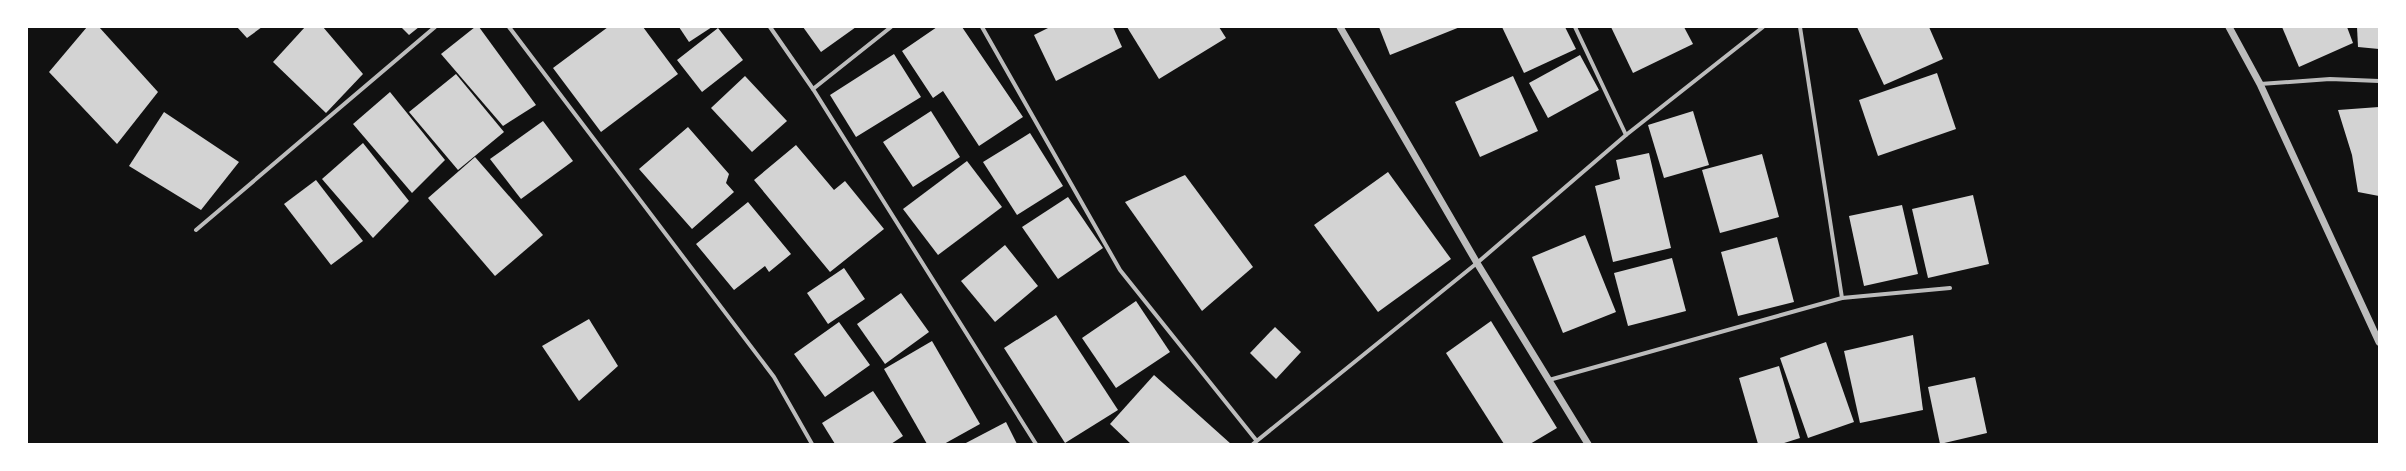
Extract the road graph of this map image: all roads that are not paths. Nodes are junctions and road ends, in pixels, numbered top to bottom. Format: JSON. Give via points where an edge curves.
{"nodes":[{"id":1,"x":435,"y":27,"type":"edge"},
{"id":2,"x":509,"y":27,"type":"edge"},
{"id":3,"x":770,"y":27,"type":"edge"},
{"id":4,"x":891,"y":27,"type":"edge"},
{"id":5,"x":982,"y":27,"type":"edge"},
{"id":6,"x":1340,"y":27,"type":"edge"},
{"id":7,"x":1575,"y":27,"type":"edge"},
{"id":8,"x":1763,"y":27,"type":"edge"},
{"id":9,"x":1800,"y":27,"type":"edge"},
{"id":10,"x":2229,"y":27,"type":"edge"},
{"id":11,"x":2379,"y":81,"type":"edge"},
{"id":12,"x":2260,"y":84,"type":"junction"},
{"id":13,"x":813,"y":89,"type":"junction"},
{"id":14,"x":1626,"y":135,"type":"junction"},
{"id":15,"x":196,"y":230,"type":"dead end"},
{"id":16,"x":1476,"y":263,"type":"junction"},
{"id":17,"x":1950,"y":288,"type":"dead end"},
{"id":18,"x":1842,"y":298,"type":"junction"},
{"id":19,"x":2379,"y":342,"type":"edge"},
{"id":20,"x":1549,"y":380,"type":"junction"},
{"id":21,"x":1256,"y":440,"type":"junction"},
{"id":22,"x":812,"y":444,"type":"edge"},
{"id":23,"x":1036,"y":444,"type":"edge"},
{"id":24,"x":1253,"y":444,"type":"edge"},
{"id":25,"x":1588,"y":444,"type":"edge"}],
"edges":[{"from":1,"to":15,"type":"street"},
{"from":2,"to":22,"type":"street","via":[[774,377]]},
{"from":3,"to":13,"type":"street"},
{"from":4,"to":13,"type":"street"},
{"from":5,"to":21,"type":"street","via":[[1120,270]]},
{"from":6,"to":16,"type":"street"},
{"from":7,"to":14,"type":"street"},
{"from":8,"to":14,"type":"street"},
{"from":9,"to":18,"type":"street"},
{"from":10,"to":12,"type":"street"},
{"from":11,"to":12,"type":"street","via":[[2330,79]]},
{"from":12,"to":19,"type":"street"},
{"from":13,"to":23,"type":"street"},
{"from":14,"to":16,"type":"street"},
{"from":16,"to":20,"type":"street"},
{"from":16,"to":21,"type":"street"},
{"from":17,"to":18,"type":"street"},
{"from":18,"to":20,"type":"street"},
{"from":20,"to":25,"type":"street"},
{"from":21,"to":24,"type":"street"}]}
